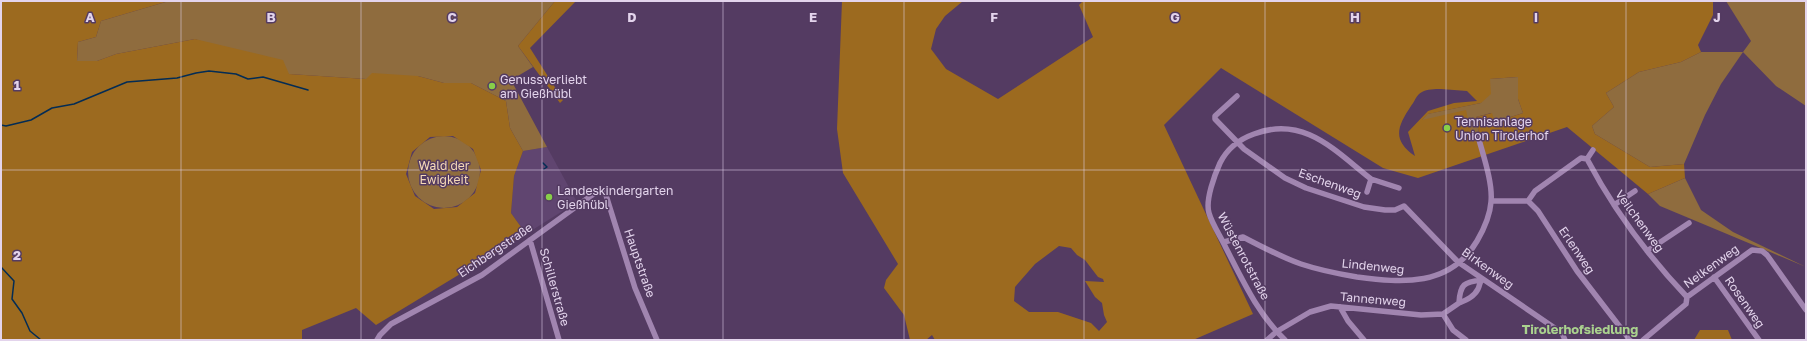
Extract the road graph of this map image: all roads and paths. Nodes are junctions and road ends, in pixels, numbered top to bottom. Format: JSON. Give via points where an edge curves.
{"nodes":[{"id":1,"x":1236,"y":96,"type":"dead end"},
{"id":2,"x":1478,"y":136,"type":"dead end"},
{"id":3,"x":1237,"y":143,"type":"junction"},
{"id":4,"x":1593,"y":150,"type":"dead end"},
{"id":5,"x":1587,"y":159,"type":"junction"},
{"id":6,"x":1371,"y":179,"type":"junction"},
{"id":7,"x":1399,"y":188,"type":"dead end"},
{"id":8,"x":1635,"y":190,"type":"dead end"},
{"id":9,"x":605,"y":192,"type":"joint"},
{"id":10,"x":1367,"y":192,"type":"dead end"},
{"id":11,"x":1492,"y":201,"type":"junction"},
{"id":12,"x":1528,"y":201,"type":"junction"},
{"id":13,"x":1404,"y":206,"type":"joint"},
{"id":14,"x":1614,"y":206,"type":"junction"},
{"id":15,"x":1689,"y":224,"type":"dead end"},
{"id":16,"x":530,"y":240,"type":"junction"},
{"id":17,"x":1224,"y":242,"type":"junction"},
{"id":18,"x":1647,"y":251,"type":"junction"},
{"id":19,"x":1458,"y":262,"type":"junction"},
{"id":20,"x":1714,"y":276,"type":"junction"},
{"id":21,"x":1482,"y":280,"type":"junction"},
{"id":22,"x":1687,"y":297,"type":"junction"},
{"id":23,"x":1459,"y":303,"type":"junction"},
{"id":24,"x":1340,"y":307,"type":"junction"},
{"id":25,"x":1806,"y":310,"type":"edge"},
{"id":26,"x":1443,"y":314,"type":"junction"},
{"id":27,"x":1276,"y":332,"type":"junction"},
{"id":28,"x":377,"y":340,"type":"edge"},
{"id":29,"x":559,"y":340,"type":"edge"},
{"id":30,"x":657,"y":340,"type":"edge"},
{"id":31,"x":1267,"y":340,"type":"edge"},
{"id":32,"x":1285,"y":340,"type":"edge"},
{"id":33,"x":1364,"y":340,"type":"edge"},
{"id":34,"x":1466,"y":340,"type":"edge"},
{"id":35,"x":1565,"y":340,"type":"edge"},
{"id":36,"x":1630,"y":340,"type":"edge"},
{"id":37,"x":1643,"y":340,"type":"edge"},
{"id":38,"x":1759,"y":340,"type":"edge"}],
"edges":[{"from":1,"to":3,"type":"street","name":"Eschenweg","via":[[1215,116],[1215,119]]},
{"from":2,"to":11,"type":"street","name":"Lindenweg"},
{"from":3,"to":6,"type":"street","name":"Wüstenrotstraße","via":[[1264,130],[1295,129],[1322,142]]},
{"from":3,"to":13,"type":"street","name":"Eschenweg","via":[[1285,178],[1306,188],[1364,207],[1395,210]]},
{"from":3,"to":17,"type":"street","name":"Wüstenrotstraße","via":[[1222,159],[1212,180],[1208,212]]},
{"from":4,"to":5,"type":"street"},
{"from":5,"to":12,"type":"street","via":[[1581,158],[1534,191]]},
{"from":5,"to":14,"type":"street","name":"Veilchenweg"},
{"from":6,"to":7,"type":"street","name":"Wüstenrotstraße"},
{"from":6,"to":10,"type":"street"},
{"from":8,"to":14,"type":"street"},
{"from":9,"to":16,"type":"street","name":"Eichbergstraße","via":[[598,190]]},
{"from":9,"to":30,"type":"street","name":"Hauptstraße","via":[[635,288]]},
{"from":11,"to":12,"type":"street"},
{"from":11,"to":19,"type":"street","name":"Lindenweg","via":[[1485,226],[1471,250]]},
{"from":12,"to":36,"type":"street","name":"Erlenweg","via":[[1538,211],[1577,270]]},
{"from":13,"to":19,"type":"street","name":"Birkenweg"},
{"from":14,"to":18,"type":"street","name":"Veilchenweg"},
{"from":15,"to":18,"type":"street"},
{"from":16,"to":28,"type":"street","name":"Eichbergstraße","via":[[482,275],[392,324]]},
{"from":16,"to":29,"type":"street","name":"Schillerstraße"},
{"from":17,"to":19,"type":"street","name":"Lindenweg","via":[[1243,237],[1302,264],[1344,275],[1395,281],[1427,278],[1447,271]]},
{"from":17,"to":27,"type":"street","name":"Wüstenrotstraße","via":[[1255,304]]},
{"from":18,"to":22,"type":"street","name":"Veilchenweg"},
{"from":19,"to":21,"type":"street","name":"Birkenweg"},
{"from":20,"to":22,"type":"street","name":"Nelkenweg"},
{"from":20,"to":25,"type":"street","name":"Nelkenweg","via":[[1749,251],[1762,251]]},
{"from":20,"to":38,"type":"street","name":"Rosenweg"},
{"from":21,"to":23,"type":"street","via":[[1469,299]]},
{"from":21,"to":23,"type":"street","via":[[1467,282],[1460,290]]},
{"from":21,"to":35,"type":"street","name":"Birkenweg","via":[[1562,333]]},
{"from":22,"to":37,"type":"street","name":"Nelkenweg","via":[[1686,304]]},
{"from":23,"to":26,"type":"street"},
{"from":24,"to":26,"type":"street","name":"Tannenweg","via":[[1421,315]]},
{"from":24,"to":27,"type":"street","name":"Tannenweg","via":[[1331,306],[1310,312]]},
{"from":24,"to":33,"type":"street"},
{"from":26,"to":34,"type":"street","via":[[1453,330]]},
{"from":27,"to":31,"type":"street","name":"Tannenweg"},
{"from":27,"to":32,"type":"street","name":"Wüstenrotstraße"}]}
